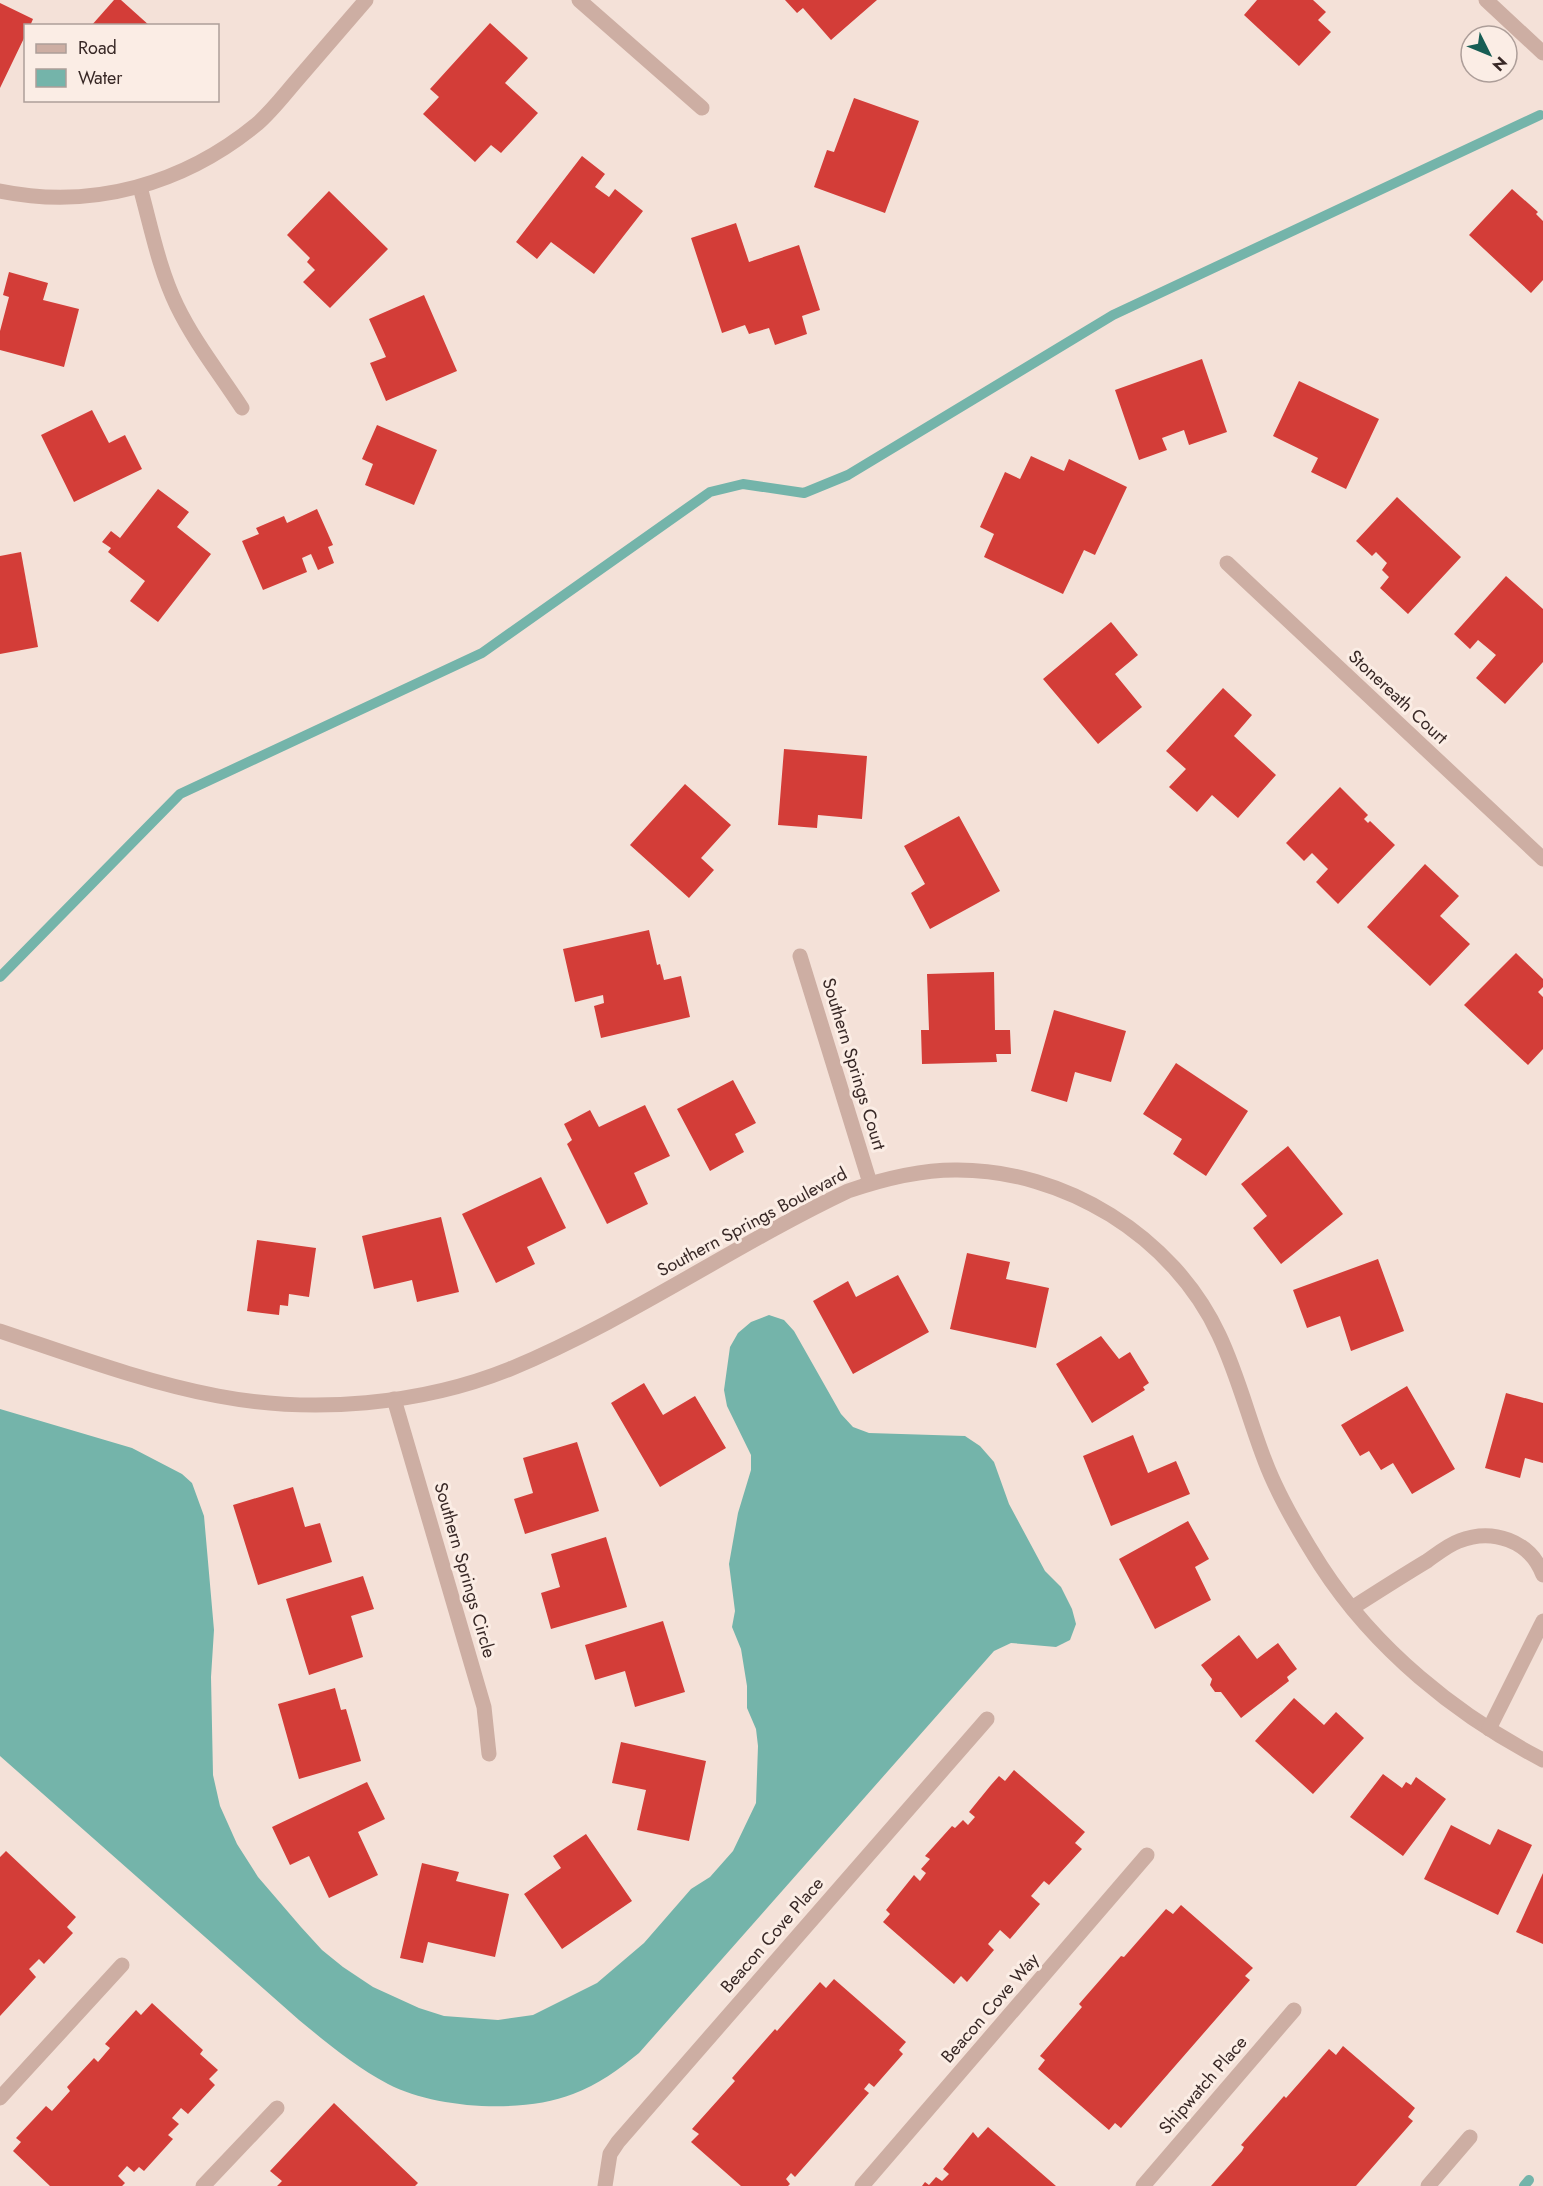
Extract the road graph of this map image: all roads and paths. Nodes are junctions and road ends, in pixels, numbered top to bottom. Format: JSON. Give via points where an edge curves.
{"nodes":[{"id":1,"x":366,"y":0,"type":"edge"},
{"id":2,"x":579,"y":0,"type":"edge"},
{"id":3,"x":1486,"y":0,"type":"edge"},
{"id":4,"x":1543,"y":53,"type":"edge"},
{"id":5,"x":702,"y":108,"type":"dead end"},
{"id":6,"x":140,"y":187,"type":"junction"},
{"id":7,"x":0,"y":191,"type":"edge"},
{"id":8,"x":242,"y":408,"type":"dead end"},
{"id":9,"x":1227,"y":563,"type":"dead end"},
{"id":10,"x":1543,"y":859,"type":"edge"},
{"id":11,"x":800,"y":956,"type":"dead end"},
{"id":12,"x":870,"y":1183,"type":"junction"},
{"id":13,"x":0,"y":1332,"type":"edge"},
{"id":14,"x":394,"y":1399,"type":"junction"},
{"id":15,"x":1543,"y":1575,"type":"edge"},
{"id":16,"x":1352,"y":1608,"type":"junction"},
{"id":17,"x":1543,"y":1621,"type":"edge"},
{"id":18,"x":987,"y":1719,"type":"dead end"},
{"id":19,"x":1489,"y":1729,"type":"junction"},
{"id":20,"x":489,"y":1754,"type":"dead end"},
{"id":21,"x":1543,"y":1760,"type":"edge"},
{"id":22,"x":1147,"y":1855,"type":"dead end"},
{"id":23,"x":122,"y":1965,"type":"dead end"},
{"id":24,"x":1294,"y":2010,"type":"dead end"},
{"id":25,"x":0,"y":2098,"type":"edge"},
{"id":26,"x":277,"y":2108,"type":"dead end"},
{"id":27,"x":1470,"y":2137,"type":"dead end"},
{"id":28,"x":203,"y":2186,"type":"edge"},
{"id":29,"x":605,"y":2186,"type":"edge"},
{"id":30,"x":862,"y":2186,"type":"edge"},
{"id":31,"x":1143,"y":2186,"type":"edge"},
{"id":32,"x":1428,"y":2186,"type":"edge"}],
"edges":[{"from":1,"to":6,"type":"street","via":[[258,123],[212,155],[175,175]]},
{"from":2,"to":5,"type":"street"},
{"from":3,"to":4,"type":"street"},
{"from":6,"to":7,"type":"street","via":[[74,198]]},
{"from":6,"to":8,"type":"street","via":[[176,304],[192,335]]},
{"from":9,"to":10,"type":"street","name":"Stonereath Court"},
{"from":11,"to":12,"type":"street","name":"Southern Springs Court"},
{"from":12,"to":14,"type":"street","name":"Southern Springs Boulevard","via":[[828,1200],[570,1341],[508,1369],[444,1389]]},
{"from":12,"to":16,"type":"street","name":"Southern Springs Boulevard","via":[[955,1170],[1023,1178],[1089,1203],[1145,1240],[1191,1290],[1211,1321],[1277,1488],[1322,1568]]},
{"from":13,"to":14,"type":"street","name":"Southern Springs Boulevard","via":[[148,1379],[219,1396],[324,1404]]},
{"from":14,"to":20,"type":"street","name":"Southern Springs Circle","via":[[484,1707]]},
{"from":15,"to":16,"type":"street","via":[[1523,1548],[1508,1539],[1486,1534],[1457,1542]]},
{"from":16,"to":19,"type":"street","name":"Southern Springs Boulevard","via":[[1429,1685]]},
{"from":17,"to":19,"type":"street"},
{"from":18,"to":29,"type":"street","name":"Beacon Cove Place","via":[[618,2142],[610,2154]]},
{"from":19,"to":21,"type":"street","name":"Southern Springs Boulevard"},
{"from":22,"to":30,"type":"street","name":"Beacon Cove Way"},
{"from":23,"to":25,"type":"street"},
{"from":24,"to":31,"type":"street","name":"Shipwatch Place"},
{"from":26,"to":28,"type":"street"},
{"from":27,"to":32,"type":"street"}]}
